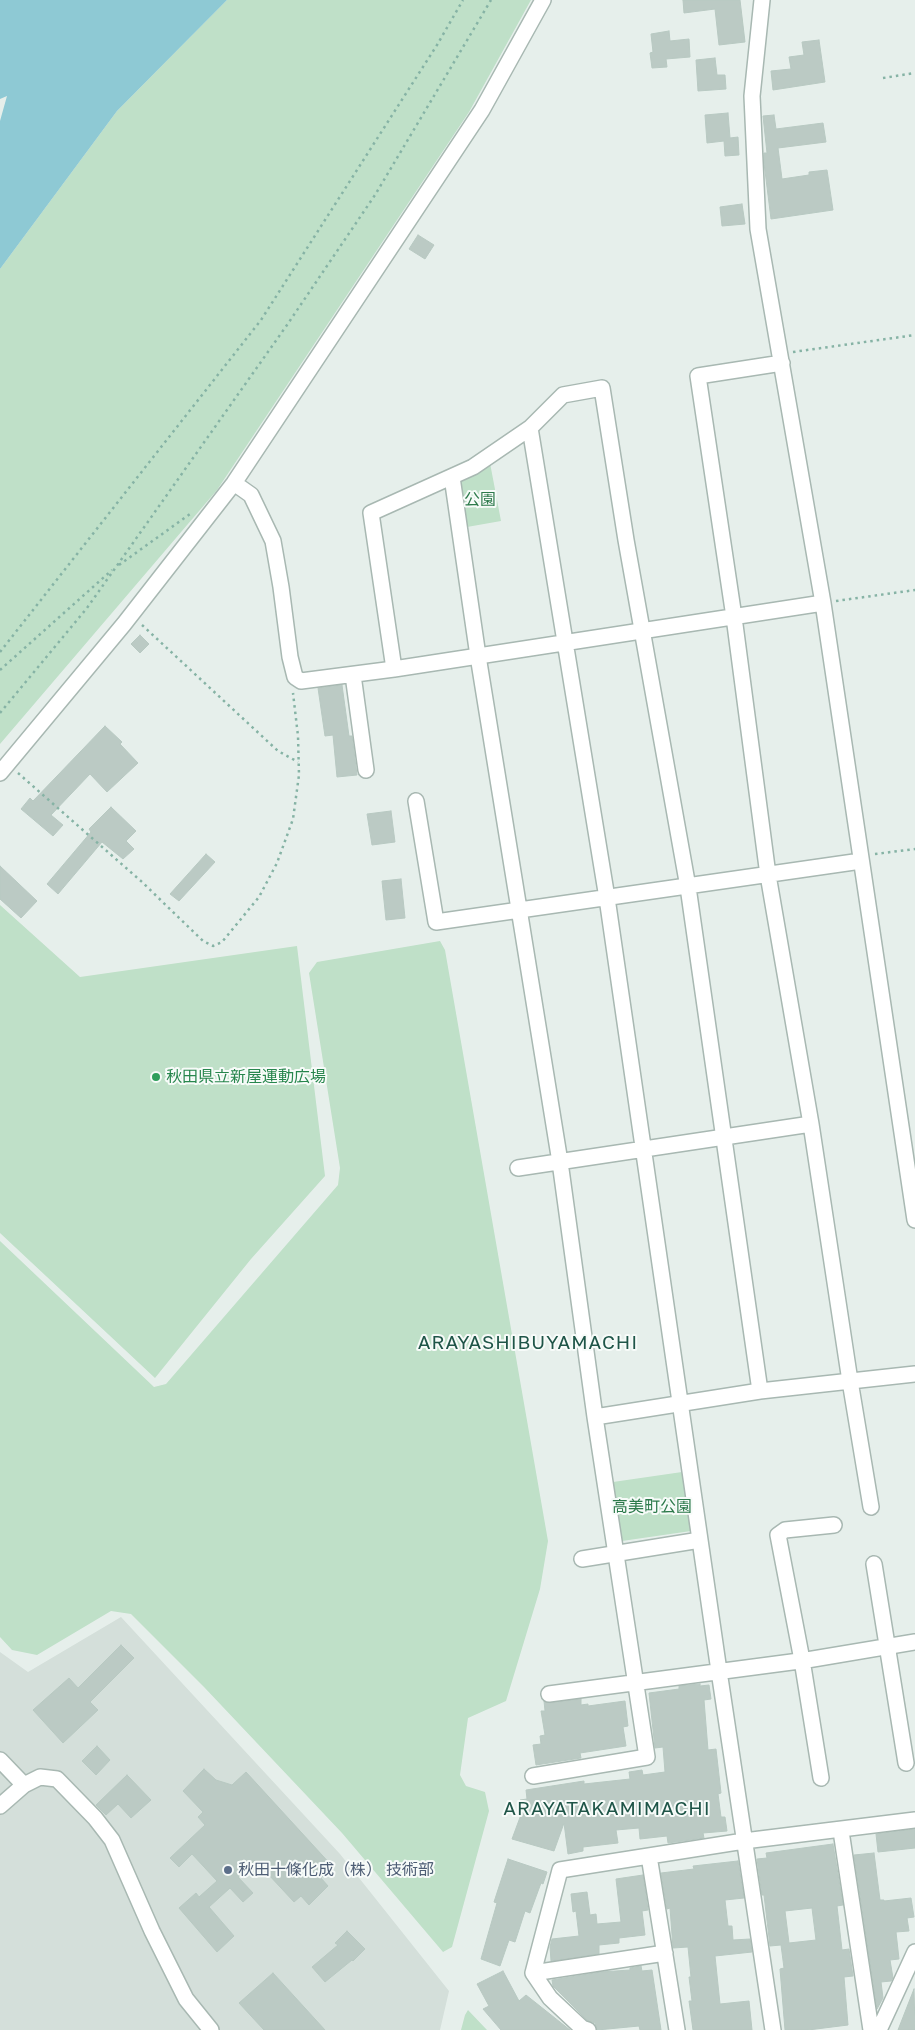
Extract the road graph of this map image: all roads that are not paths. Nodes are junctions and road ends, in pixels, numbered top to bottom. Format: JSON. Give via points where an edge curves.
{"nodes":[{"id":1,"x":543,"y":0,"type":"edge"},
{"id":2,"x":762,"y":0,"type":"edge"},
{"id":3,"x":781,"y":358,"type":"junction"},
{"id":4,"x":530,"y":428,"type":"junction"},
{"id":5,"x":452,"y":477,"type":"junction"},
{"id":6,"x":234,"y":483,"type":"junction"},
{"id":7,"x":823,"y":603,"type":"junction"},
{"id":8,"x":734,"y":617,"type":"junction"},
{"id":9,"x":642,"y":631,"type":"junction"},
{"id":10,"x":565,"y":643,"type":"junction"},
{"id":11,"x":478,"y":656,"type":"junction"},
{"id":12,"x":394,"y":669,"type":"junction"},
{"id":13,"x":353,"y":675,"type":"junction"},
{"id":14,"x":4,"y":768,"type":"edge"},
{"id":15,"x":366,"y":770,"type":"dead end"},
{"id":16,"x":416,"y":801,"type":"dead end"},
{"id":17,"x":861,"y":859,"type":"junction"},
{"id":18,"x":768,"y":875,"type":"junction"},
{"id":19,"x":688,"y":887,"type":"junction"},
{"id":20,"x":607,"y":898,"type":"junction"},
{"id":21,"x":518,"y":910,"type":"junction"},
{"id":22,"x":811,"y":1124,"type":"junction"},
{"id":23,"x":724,"y":1136,"type":"junction"},
{"id":24,"x":643,"y":1148,"type":"junction"},
{"id":25,"x":560,"y":1162,"type":"junction"},
{"id":26,"x":518,"y":1168,"type":"dead end"},
{"id":27,"x":915,"y":1220,"type":"edge"},
{"id":28,"x":915,"y":1374,"type":"edge"},
{"id":29,"x":850,"y":1381,"type":"junction"},
{"id":30,"x":760,"y":1391,"type":"junction"},
{"id":31,"x":680,"y":1404,"type":"junction"},
{"id":32,"x":595,"y":1417,"type":"junction"},
{"id":33,"x":871,"y":1507,"type":"dead end"},
{"id":34,"x":834,"y":1525,"type":"dead end"},
{"id":35,"x":700,"y":1540,"type":"junction"},
{"id":36,"x":616,"y":1554,"type":"junction"},
{"id":37,"x":582,"y":1559,"type":"dead end"},
{"id":38,"x":874,"y":1564,"type":"dead end"},
{"id":39,"x":915,"y":1642,"type":"edge"},
{"id":40,"x":887,"y":1646,"type":"junction"},
{"id":41,"x":802,"y":1660,"type":"junction"},
{"id":42,"x":718,"y":1671,"type":"junction"},
{"id":43,"x":636,"y":1682,"type":"junction"},
{"id":44,"x":549,"y":1694,"type":"dead end"},
{"id":45,"x":0,"y":1760,"type":"edge"},
{"id":46,"x":906,"y":1763,"type":"dead end"},
{"id":47,"x":533,"y":1776,"type":"dead end"},
{"id":48,"x":821,"y":1778,"type":"dead end"},
{"id":49,"x":24,"y":1785,"type":"junction"},
{"id":50,"x":0,"y":1806,"type":"edge"},
{"id":51,"x":915,"y":1820,"type":"edge"},
{"id":52,"x":841,"y":1830,"type":"junction"},
{"id":53,"x":744,"y":1841,"type":"junction"},
{"id":54,"x":649,"y":1856,"type":"junction"},
{"id":55,"x":915,"y":1952,"type":"edge"},
{"id":56,"x":665,"y":1953,"type":"junction"},
{"id":57,"x":533,"y":1973,"type":"junction"},
{"id":58,"x":212,"y":2030,"type":"edge"},
{"id":59,"x":588,"y":2030,"type":"edge"},
{"id":60,"x":677,"y":2030,"type":"edge"},
{"id":61,"x":773,"y":2030,"type":"edge"},
{"id":62,"x":871,"y":2030,"type":"edge"},
{"id":63,"x":879,"y":2030,"type":"edge"}],
"edges":[{"from":1,"to":6,"type":"street","via":[[482,110]]},
{"from":2,"to":3,"type":"street","via":[[752,96],[758,229]]},
{"from":3,"to":7,"type":"street"},
{"from":3,"to":8,"type":"street","via":[[698,376]]},
{"from":4,"to":5,"type":"street","via":[[473,467]]},
{"from":4,"to":9,"type":"street","via":[[563,395],[602,388]]},
{"from":4,"to":10,"type":"street"},
{"from":5,"to":11,"type":"street"},
{"from":5,"to":12,"type":"street","via":[[371,512]]},
{"from":6,"to":13,"type":"street","via":[[251,495],[273,541],[294,677],[307,682]]},
{"from":6,"to":14,"type":"street","via":[[131,615]]},
{"from":7,"to":8,"type":"street"},
{"from":7,"to":17,"type":"street"},
{"from":8,"to":9,"type":"street"},
{"from":8,"to":18,"type":"street"},
{"from":9,"to":10,"type":"street"},
{"from":9,"to":19,"type":"street"},
{"from":10,"to":11,"type":"street"},
{"from":10,"to":20,"type":"street"},
{"from":11,"to":12,"type":"street"},
{"from":11,"to":21,"type":"street"},
{"from":12,"to":13,"type":"street"},
{"from":13,"to":15,"type":"street"},
{"from":16,"to":21,"type":"street","via":[[436,922]]},
{"from":17,"to":18,"type":"street"},
{"from":17,"to":27,"type":"street"},
{"from":18,"to":19,"type":"street"},
{"from":18,"to":22,"type":"street"},
{"from":19,"to":20,"type":"street"},
{"from":19,"to":23,"type":"street"},
{"from":20,"to":21,"type":"street"},
{"from":20,"to":24,"type":"street"},
{"from":21,"to":25,"type":"street"},
{"from":22,"to":23,"type":"street"},
{"from":22,"to":29,"type":"street"},
{"from":23,"to":24,"type":"street"},
{"from":23,"to":30,"type":"street"},
{"from":24,"to":25,"type":"street"},
{"from":24,"to":31,"type":"street"},
{"from":25,"to":26,"type":"street"},
{"from":25,"to":32,"type":"street"},
{"from":28,"to":29,"type":"street"},
{"from":29,"to":30,"type":"street"},
{"from":29,"to":33,"type":"street"},
{"from":30,"to":31,"type":"street"},
{"from":31,"to":32,"type":"street"},
{"from":31,"to":35,"type":"street"},
{"from":32,"to":36,"type":"street"},
{"from":34,"to":41,"type":"street","via":[[785,1530],[778,1535]]},
{"from":35,"to":36,"type":"street"},
{"from":35,"to":42,"type":"street"},
{"from":36,"to":37,"type":"street"},
{"from":36,"to":43,"type":"street"},
{"from":38,"to":40,"type":"street"},
{"from":39,"to":40,"type":"street"},
{"from":40,"to":41,"type":"street"},
{"from":40,"to":46,"type":"street"},
{"from":41,"to":42,"type":"street"},
{"from":41,"to":48,"type":"street"},
{"from":42,"to":43,"type":"street"},
{"from":42,"to":53,"type":"street"},
{"from":43,"to":44,"type":"street"},
{"from":43,"to":47,"type":"street","via":[[648,1757]]},
{"from":45,"to":49,"type":"street"},
{"from":49,"to":50,"type":"street"},
{"from":49,"to":58,"type":"street","via":[[40,1777],[57,1779],[112,1840],[186,1999]]},
{"from":51,"to":52,"type":"street"},
{"from":52,"to":53,"type":"street"},
{"from":52,"to":62,"type":"street"},
{"from":53,"to":54,"type":"street"},
{"from":53,"to":61,"type":"street"},
{"from":54,"to":56,"type":"street"},
{"from":54,"to":57,"type":"street","via":[[560,1870]]},
{"from":55,"to":63,"type":"street"},
{"from":56,"to":57,"type":"street"},
{"from":56,"to":60,"type":"street"},
{"from":57,"to":59,"type":"street","via":[[550,1998]]}]}
